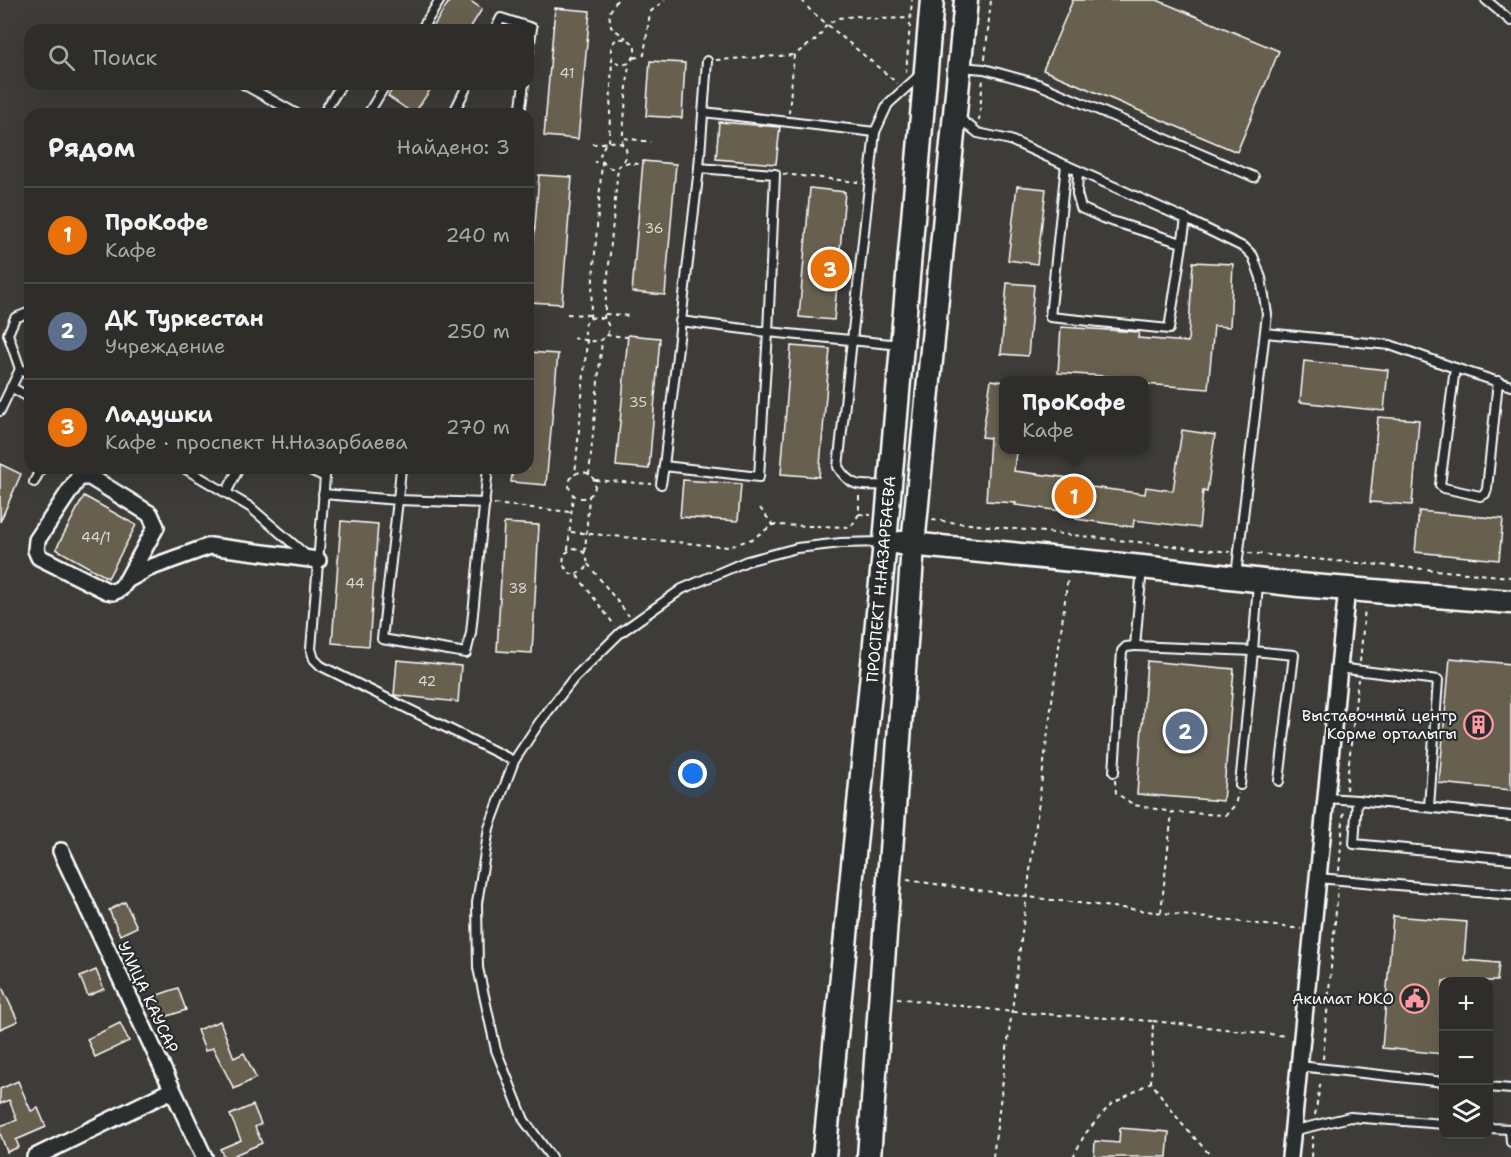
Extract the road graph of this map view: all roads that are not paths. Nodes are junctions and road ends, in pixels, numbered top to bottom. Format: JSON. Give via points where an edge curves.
{"nodes":[{"id":1,"x":440,"y":0,"type":"edge"},
{"id":2,"x":932,"y":0,"type":"edge"},
{"id":3,"x":966,"y":0,"type":"edge"},
{"id":4,"x":1486,"y":0,"type":"edge"},
{"id":5,"x":1511,"y":21,"type":"edge"},
{"id":6,"x":425,"y":24,"type":"edge"},
{"id":7,"x":498,"y":24,"type":"edge"},
{"id":8,"x":520,"y":24,"type":"edge"},
{"id":9,"x":707,"y":61,"type":"road end"},
{"id":10,"x":960,"y":67,"type":"junction"},
{"id":11,"x":925,"y":71,"type":"junction"},
{"id":12,"x":254,"y":90,"type":"edge"},
{"id":13,"x":338,"y":90,"type":"edge"},
{"id":14,"x":382,"y":90,"type":"edge"},
{"id":15,"x":465,"y":90,"type":"edge"},
{"id":16,"x":523,"y":90,"type":"edge"},
{"id":17,"x":286,"y":108,"type":"edge"},
{"id":18,"x":327,"y":108,"type":"edge"},
{"id":19,"x":372,"y":108,"type":"edge"},
{"id":20,"x":456,"y":108,"type":"edge"},
{"id":21,"x":521,"y":108,"type":"edge"},
{"id":22,"x":703,"y":112,"type":"junction"},
{"id":23,"x":955,"y":115,"type":"junction"},
{"id":24,"x":875,"y":132,"type":"junction"},
{"id":25,"x":1066,"y":165,"type":"junction"},
{"id":26,"x":699,"y":168,"type":"junction"},
{"id":27,"x":1078,"y":171,"type":"junction"},
{"id":28,"x":1254,"y":177,"type":"dead end"},
{"id":29,"x":1186,"y":219,"type":"junction"},
{"id":30,"x":1182,"y":243,"type":"junction"},
{"id":31,"x":24,"y":314,"type":"edge"},
{"id":32,"x":680,"y":321,"type":"junction"},
{"id":33,"x":768,"y":332,"type":"junction"},
{"id":34,"x":1265,"y":333,"type":"junction"},
{"id":35,"x":852,"y":340,"type":"junction"},
{"id":36,"x":903,"y":345,"type":"junction"},
{"id":37,"x":1455,"y":368,"type":"junction"},
{"id":38,"x":20,"y":369,"type":"junction"},
{"id":39,"x":24,"y":372,"type":"edge"},
{"id":40,"x":1498,"y":381,"type":"junction"},
{"id":41,"x":1511,"y":386,"type":"edge"},
{"id":42,"x":11,"y":387,"type":"junction"},
{"id":43,"x":24,"y":395,"type":"edge"},
{"id":44,"x":0,"y":411,"type":"edge"},
{"id":45,"x":664,"y":466,"type":"junction"},
{"id":46,"x":37,"y":474,"type":"edge"},
{"id":47,"x":194,"y":474,"type":"edge"},
{"id":48,"x":236,"y":474,"type":"edge"},
{"id":49,"x":324,"y":474,"type":"edge"},
{"id":50,"x":400,"y":474,"type":"edge"},
{"id":51,"x":488,"y":474,"type":"edge"},
{"id":52,"x":33,"y":482,"type":"dead end"},
{"id":53,"x":661,"y":484,"type":"road end"},
{"id":54,"x":890,"y":485,"type":"junction"},
{"id":55,"x":226,"y":493,"type":"junction"},
{"id":56,"x":323,"y":494,"type":"junction"},
{"id":57,"x":398,"y":500,"type":"junction"},
{"id":58,"x":485,"y":503,"type":"junction"},
{"id":59,"x":885,"y":542,"type":"junction"},
{"id":60,"x":913,"y":545,"type":"junction"},
{"id":61,"x":314,"y":559,"type":"junction"},
{"id":62,"x":1142,"y":567,"type":"junction"},
{"id":63,"x":1236,"y":577,"type":"junction"},
{"id":64,"x":1259,"y":579,"type":"junction"},
{"id":65,"x":127,"y":580,"type":"junction"},
{"id":66,"x":1347,"y":588,"type":"junction"},
{"id":67,"x":1511,"y":602,"type":"edge"},
{"id":68,"x":1135,"y":646,"type":"junction"},
{"id":69,"x":1253,"y":651,"type":"junction"},
{"id":70,"x":1338,"y":668,"type":"junction"},
{"id":71,"x":514,"y":761,"type":"junction"},
{"id":72,"x":1114,"y":772,"type":"road end"},
{"id":73,"x":1279,"y":781,"type":"dead end"},
{"id":74,"x":1240,"y":785,"type":"road end"},
{"id":75,"x":1325,"y":798,"type":"junction"},
{"id":76,"x":1357,"y":800,"type":"junction"},
{"id":77,"x":1429,"y":807,"type":"junction"},
{"id":78,"x":1511,"y":816,"type":"edge"},
{"id":79,"x":61,"y":851,"type":"dead end"},
{"id":80,"x":1511,"y":859,"type":"edge"},
{"id":81,"x":1318,"y":878,"type":"junction"},
{"id":82,"x":1511,"y":895,"type":"edge"},
{"id":83,"x":1299,"y":1066,"type":"junction"},
{"id":84,"x":1439,"y":1082,"type":"edge"},
{"id":85,"x":1493,"y":1087,"type":"edge"},
{"id":86,"x":1511,"y":1089,"type":"edge"},
{"id":87,"x":172,"y":1090,"type":"junction"},
{"id":88,"x":1439,"y":1124,"type":"edge"},
{"id":89,"x":1493,"y":1128,"type":"edge"},
{"id":90,"x":1510,"y":1129,"type":"edge"},
{"id":91,"x":1292,"y":1131,"type":"junction"},
{"id":92,"x":1511,"y":1142,"type":"edge"},
{"id":93,"x":35,"y":1157,"type":"edge"},
{"id":94,"x":204,"y":1157,"type":"edge"},
{"id":95,"x":550,"y":1157,"type":"edge"},
{"id":96,"x":824,"y":1157,"type":"edge"},
{"id":97,"x":869,"y":1157,"type":"edge"},
{"id":98,"x":1290,"y":1157,"type":"edge"}],
"edges":[{"from":1,"to":6,"type":"lane"},
{"from":2,"to":11,"type":"main road","name":"ПРОСПЕКТ Н.НАЗАРБАЕВА"},
{"from":3,"to":10,"type":"main road","name":"ПРОСПЕКТ Н.НАЗАРБАЕВА"},
{"from":4,"to":5,"type":"lane"},
{"from":7,"to":8,"type":"lane","via":[[501,18]]},
{"from":9,"to":22,"type":"lane"},
{"from":10,"to":23,"type":"main road","name":"ПРОСПЕКТ Н.НАЗАРБАЕВА"},
{"from":10,"to":28,"type":"lane","via":[[984,69],[1038,84]]},
{"from":11,"to":24,"type":"lane","via":[[888,104]]},
{"from":11,"to":36,"type":"main road","name":"ПРОСПЕКТ Н.НАЗАРБАЕВА"},
{"from":12,"to":17,"type":"lane"},
{"from":13,"to":18,"type":"lane"},
{"from":14,"to":19,"type":"lane"},
{"from":15,"to":20,"type":"lane"},
{"from":16,"to":21,"type":"lane"},
{"from":22,"to":24,"type":"lane"},
{"from":22,"to":26,"type":"lane"},
{"from":23,"to":25,"type":"lane","via":[[978,133],[1010,140]]},
{"from":23,"to":60,"type":"main road","name":"ПРОСПЕКТ Н.НАЗАРБАЕВА"},
{"from":24,"to":35,"type":"lane"},
{"from":25,"to":27,"type":"lane"},
{"from":25,"to":30,"type":"lane","via":[[1050,317],[1169,328]]},
{"from":26,"to":32,"type":"lane"},
{"from":26,"to":33,"type":"lane","via":[[775,174]]},
{"from":27,"to":29,"type":"lane"},
{"from":27,"to":30,"type":"lane","via":[[1081,208]]},
{"from":29,"to":30,"type":"lane"},
{"from":29,"to":34,"type":"lane","via":[[1245,248],[1253,256],[1265,292]]},
{"from":31,"to":38,"type":"lane","via":[[15,318],[8,334]]},
{"from":32,"to":33,"type":"lane"},
{"from":32,"to":45,"type":"lane"},
{"from":33,"to":35,"type":"lane"},
{"from":33,"to":45,"type":"lane","via":[[759,477]]},
{"from":34,"to":37,"type":"lane","via":[[1390,345]]},
{"from":34,"to":63,"type":"lane"},
{"from":35,"to":36,"type":"lane"},
{"from":35,"to":54,"type":"lane","via":[[838,467],[846,480],[860,485]]},
{"from":36,"to":54,"type":"main road","name":"ПРОСПЕКТ Н.НАЗАРБАЕВА"},
{"from":37,"to":40,"type":"lane"},
{"from":37,"to":40,"type":"lane","via":[[1440,479],[1444,488],[1485,494]]},
{"from":38,"to":39,"type":"lane"},
{"from":38,"to":42,"type":"lane"},
{"from":40,"to":41,"type":"lane"},
{"from":42,"to":43,"type":"lane"},
{"from":42,"to":44,"type":"lane"},
{"from":45,"to":53,"type":"lane"},
{"from":46,"to":52,"type":"lane"},
{"from":47,"to":55,"type":"lane"},
{"from":48,"to":55,"type":"lane"},
{"from":49,"to":56,"type":"lane"},
{"from":50,"to":57,"type":"lane"},
{"from":51,"to":58,"type":"lane"},
{"from":54,"to":59,"type":"main road","name":"ПРОСПЕКТ Н.НАЗАРБАЕВА"},
{"from":55,"to":61,"type":"lane","via":[[250,507]]},
{"from":56,"to":57,"type":"lane"},
{"from":56,"to":61,"type":"lane"},
{"from":57,"to":58,"type":"lane"},
{"from":57,"to":58,"type":"lane","via":[[382,639],[466,653]]},
{"from":59,"to":60,"type":"main road"},
{"from":59,"to":71,"type":"lane","via":[[797,548],[747,561],[682,589],[620,633],[573,679]]},
{"from":59,"to":96,"type":"main road","name":"ПРОСПЕКТ Н.НАЗАРБАЕВА"},
{"from":60,"to":62,"type":"main road"},
{"from":60,"to":97,"type":"main road","name":"ПРОСПЕКТ Н.НАЗАРБАЕВА"},
{"from":61,"to":65,"type":"street","via":[[210,546],[149,567]]},
{"from":61,"to":71,"type":"lane","via":[[314,659],[321,666]]},
{"from":62,"to":63,"type":"main road"},
{"from":62,"to":68,"type":"lane"},
{"from":63,"to":64,"type":"main road"},
{"from":64,"to":66,"type":"main road"},
{"from":64,"to":69,"type":"lane"},
{"from":65,"to":65,"type":"street","via":[[120,589],[107,591],[39,556],[37,540],[79,477],[90,477],[154,519],[156,527]]},
{"from":66,"to":67,"type":"main road"},
{"from":66,"to":70,"type":"street"},
{"from":68,"to":69,"type":"lane"},
{"from":68,"to":72,"type":"lane","via":[[1122,651]]},
{"from":69,"to":73,"type":"lane","via":[[1294,655]]},
{"from":69,"to":74,"type":"lane"},
{"from":70,"to":75,"type":"street"},
{"from":70,"to":77,"type":"lane","via":[[1438,680]]},
{"from":71,"to":95,"type":"lane","via":[[489,828],[477,903],[478,968],[496,1050],[524,1120]]},
{"from":75,"to":76,"type":"lane"},
{"from":75,"to":81,"type":"street"},
{"from":76,"to":77,"type":"lane"},
{"from":76,"to":80,"type":"lane","via":[[1354,844]]},
{"from":77,"to":78,"type":"lane"},
{"from":79,"to":87,"type":"street","name":"УЛИЦА КАУСАР"},
{"from":81,"to":82,"type":"lane"},
{"from":81,"to":83,"type":"street"},
{"from":83,"to":84,"type":"lane"},
{"from":83,"to":91,"type":"street"},
{"from":85,"to":86,"type":"lane"},
{"from":87,"to":93,"type":"street"},
{"from":87,"to":94,"type":"street","name":"УЛИЦА КАУСАР"},
{"from":88,"to":91,"type":"lane","via":[[1350,1117]]},
{"from":89,"to":90,"type":"lane"},
{"from":90,"to":92,"type":"lane"},
{"from":91,"to":98,"type":"street"}]}
